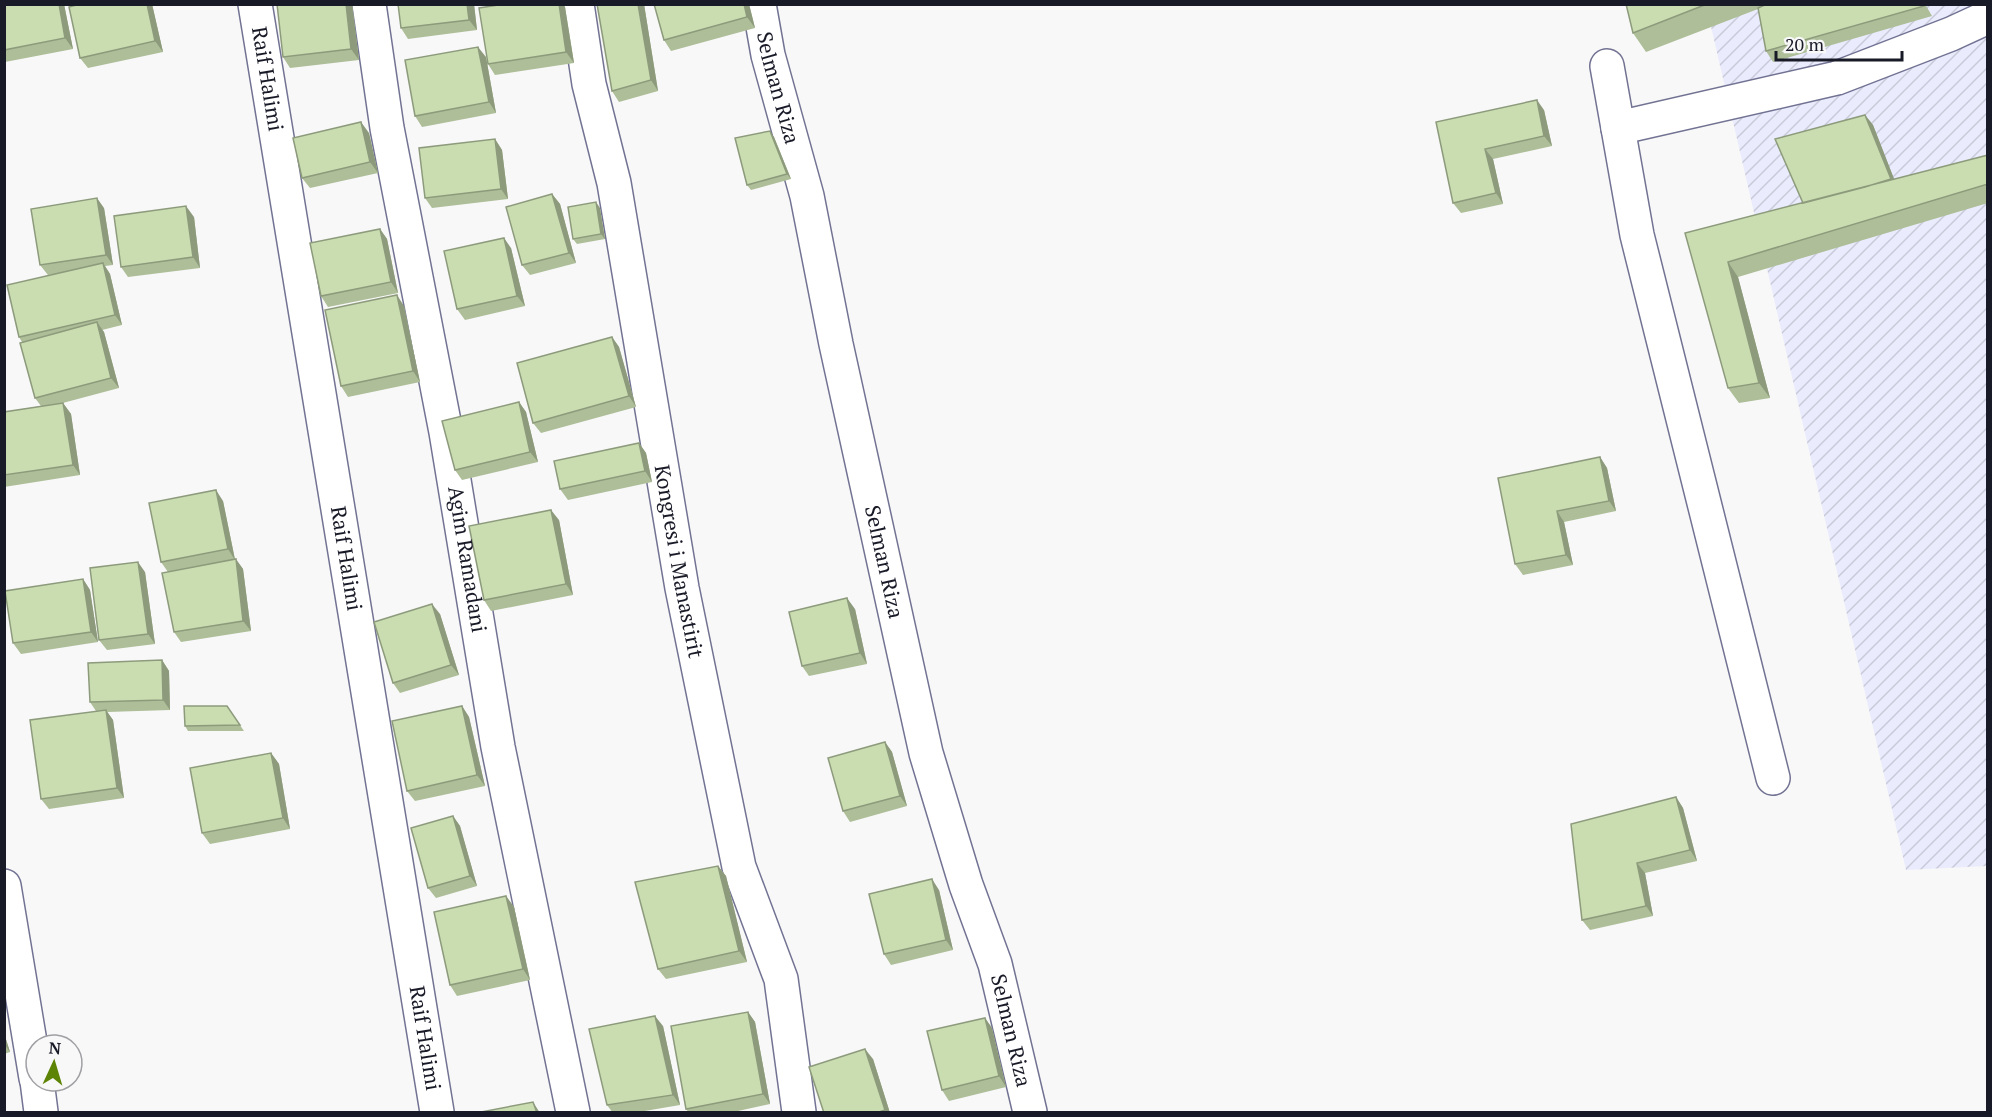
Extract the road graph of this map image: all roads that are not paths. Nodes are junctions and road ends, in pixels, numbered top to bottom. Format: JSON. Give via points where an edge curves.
{"nodes":[{"id":1,"x":255,"y":4,"type":"edge"},
{"id":2,"x":369,"y":4,"type":"edge"},
{"id":3,"x":577,"y":4,"type":"edge"},
{"id":4,"x":759,"y":4,"type":"edge"},
{"id":5,"x":1988,"y":17,"type":"edge"},
{"id":6,"x":1607,"y":66,"type":"dead end"},
{"id":7,"x":1618,"y":128,"type":"junction"},
{"id":8,"x":1773,"y":778,"type":"dead end"},
{"id":9,"x":4,"y":886,"type":"edge"},
{"id":10,"x":28,"y":1033,"type":"edge"},
{"id":11,"x":38,"y":1093,"type":"edge"},
{"id":12,"x":41,"y":1113,"type":"edge"},
{"id":13,"x":437,"y":1113,"type":"edge"},
{"id":14,"x":573,"y":1113,"type":"edge"},
{"id":15,"x":799,"y":1113,"type":"edge"},
{"id":16,"x":1030,"y":1113,"type":"edge"}],
"edges":[{"from":1,"to":13,"type":"street","name":"Raif Halimi"},
{"from":2,"to":14,"type":"street","name":"Agim Ramadani","via":[[387,128],[446,432],[498,747]]},
{"from":3,"to":15,"type":"street","name":"Kongresi i Manastirit","via":[[590,84],[614,183],[682,588],[739,867],[781,979]]},
{"from":4,"to":16,"type":"street","name":"Selman Riza","via":[[768,56],[807,196],[926,753],[966,885],[995,964]]},
{"from":5,"to":7,"type":"street","via":[[1838,78]]},
{"from":6,"to":7,"type":"street"},
{"from":7,"to":8,"type":"street","via":[[1637,235]]},
{"from":9,"to":10,"type":"street"},
{"from":11,"to":12,"type":"street"}]}
